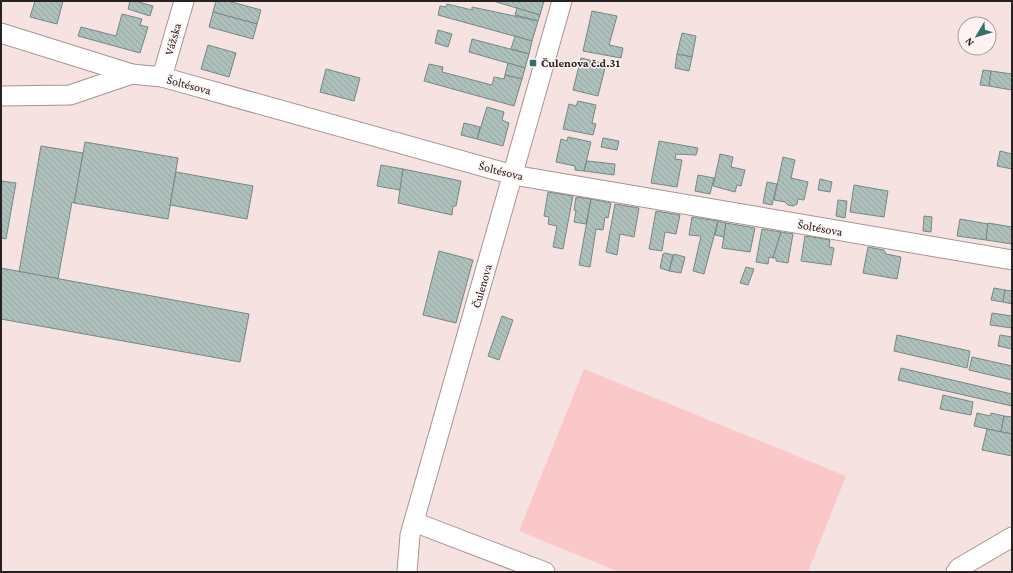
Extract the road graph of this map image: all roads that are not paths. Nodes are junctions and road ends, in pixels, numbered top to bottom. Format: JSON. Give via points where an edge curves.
{"nodes":[{"id":1,"x":184,"y":1,"type":"edge"},
{"id":2,"x":562,"y":1,"type":"edge"},
{"id":3,"x":1,"y":33,"type":"edge"},
{"id":4,"x":132,"y":74,"type":"junction"},
{"id":5,"x":162,"y":77,"type":"junction"},
{"id":6,"x":1,"y":96,"type":"edge"},
{"id":7,"x":513,"y":175,"type":"junction"},
{"id":8,"x":1012,"y":260,"type":"edge"},
{"id":9,"x":414,"y":522,"type":"junction"},
{"id":10,"x":1012,"y":537,"type":"edge"},
{"id":11,"x":407,"y":572,"type":"edge"},
{"id":12,"x":545,"y":572,"type":"edge"},
{"id":13,"x":956,"y":572,"type":"edge"}],
"edges":[{"from":1,"to":5,"type":"street","name":"Vážska"},
{"from":2,"to":7,"type":"street","name":"Čulenova"},
{"from":3,"to":4,"type":"street","name":"Šoltésova"},
{"from":4,"to":5,"type":"street","name":"Šoltésova"},
{"from":4,"to":6,"type":"street","via":[[70,95]]},
{"from":5,"to":7,"type":"street","name":"Šoltésova"},
{"from":7,"to":8,"type":"street","name":"Šoltésova"},
{"from":7,"to":9,"type":"street","name":"Čulenova"},
{"from":9,"to":11,"type":"street","name":"Čulenova","via":[[410,536]]},
{"from":9,"to":12,"type":"street"},
{"from":10,"to":13,"type":"street"}]}
